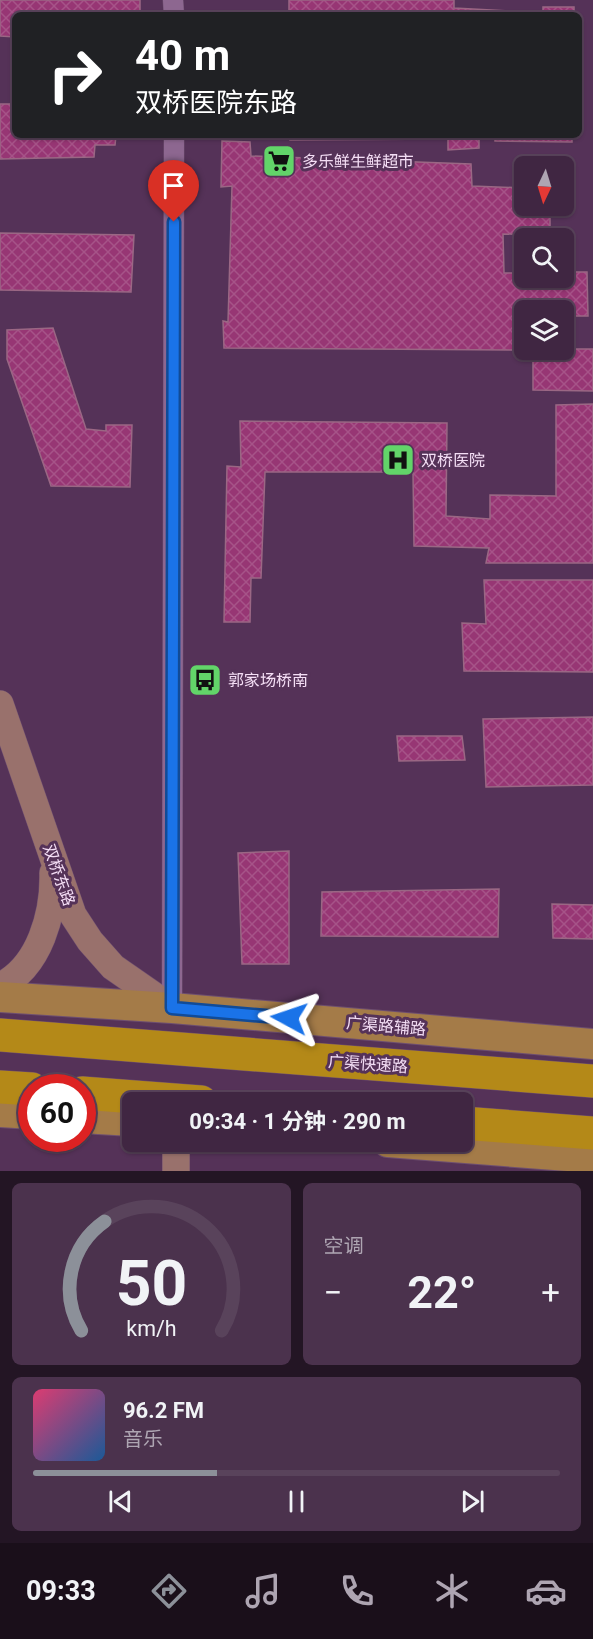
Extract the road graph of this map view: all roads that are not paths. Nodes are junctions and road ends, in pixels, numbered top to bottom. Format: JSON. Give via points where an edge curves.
{"nodes":[{"id":1,"x":174,"y":138,"type":"edge"},
{"id":2,"x":0,"y":704,"type":"edge"},
{"id":3,"x":52,"y":857,"type":"junction"},
{"id":4,"x":0,"y":986,"type":"edge"},
{"id":5,"x":0,"y":997,"type":"edge"},
{"id":6,"x":172,"y":1008,"type":"junction"},
{"id":7,"x":0,"y":1035,"type":"edge"},
{"id":8,"x":593,"y":1044,"type":"edge"},
{"id":9,"x":593,"y":1082,"type":"edge"},
{"id":10,"x":0,"y":1087,"type":"edge"},
{"id":11,"x":18,"y":1088,"type":"edge"},
{"id":12,"x":96,"y":1094,"type":"edge"},
{"id":13,"x":122,"y":1096,"type":"edge"},
{"id":14,"x":0,"y":1112,"type":"edge"},
{"id":15,"x":18,"y":1113,"type":"edge"},
{"id":16,"x":96,"y":1119,"type":"edge"},
{"id":17,"x":122,"y":1121,"type":"edge"},
{"id":18,"x":473,"y":1124,"type":"edge"},
{"id":19,"x":593,"y":1133,"type":"edge"},
{"id":20,"x":473,"y":1149,"type":"edge"},
{"id":21,"x":176,"y":1152,"type":"edge"},
{"id":22,"x":593,"y":1158,"type":"edge"},
{"id":23,"x":176,"y":1171,"type":"edge"}],
"edges":[{"from":1,"to":6,"type":"street"},
{"from":2,"to":3,"type":"street","name":"双桥东路"},
{"from":3,"to":4,"type":"street","via":[[54,898],[46,930],[31,958]]},
{"from":3,"to":6,"type":"street","name":"双桥东路","via":[[73,915],[90,941],[113,967]]},
{"from":5,"to":6,"type":"main road","name":"广渠路辅路"},
{"from":6,"to":8,"type":"main road","name":"广渠路辅路"},
{"from":7,"to":9,"type":"highway","name":"广渠快速路"},
{"from":10,"to":11,"type":"highway"},
{"from":12,"to":13,"type":"highway"},
{"from":14,"to":15,"type":"main road"},
{"from":16,"to":17,"type":"main road"},
{"from":18,"to":19,"type":"highway"},
{"from":20,"to":22,"type":"main road"},
{"from":21,"to":23,"type":"street"}]}
